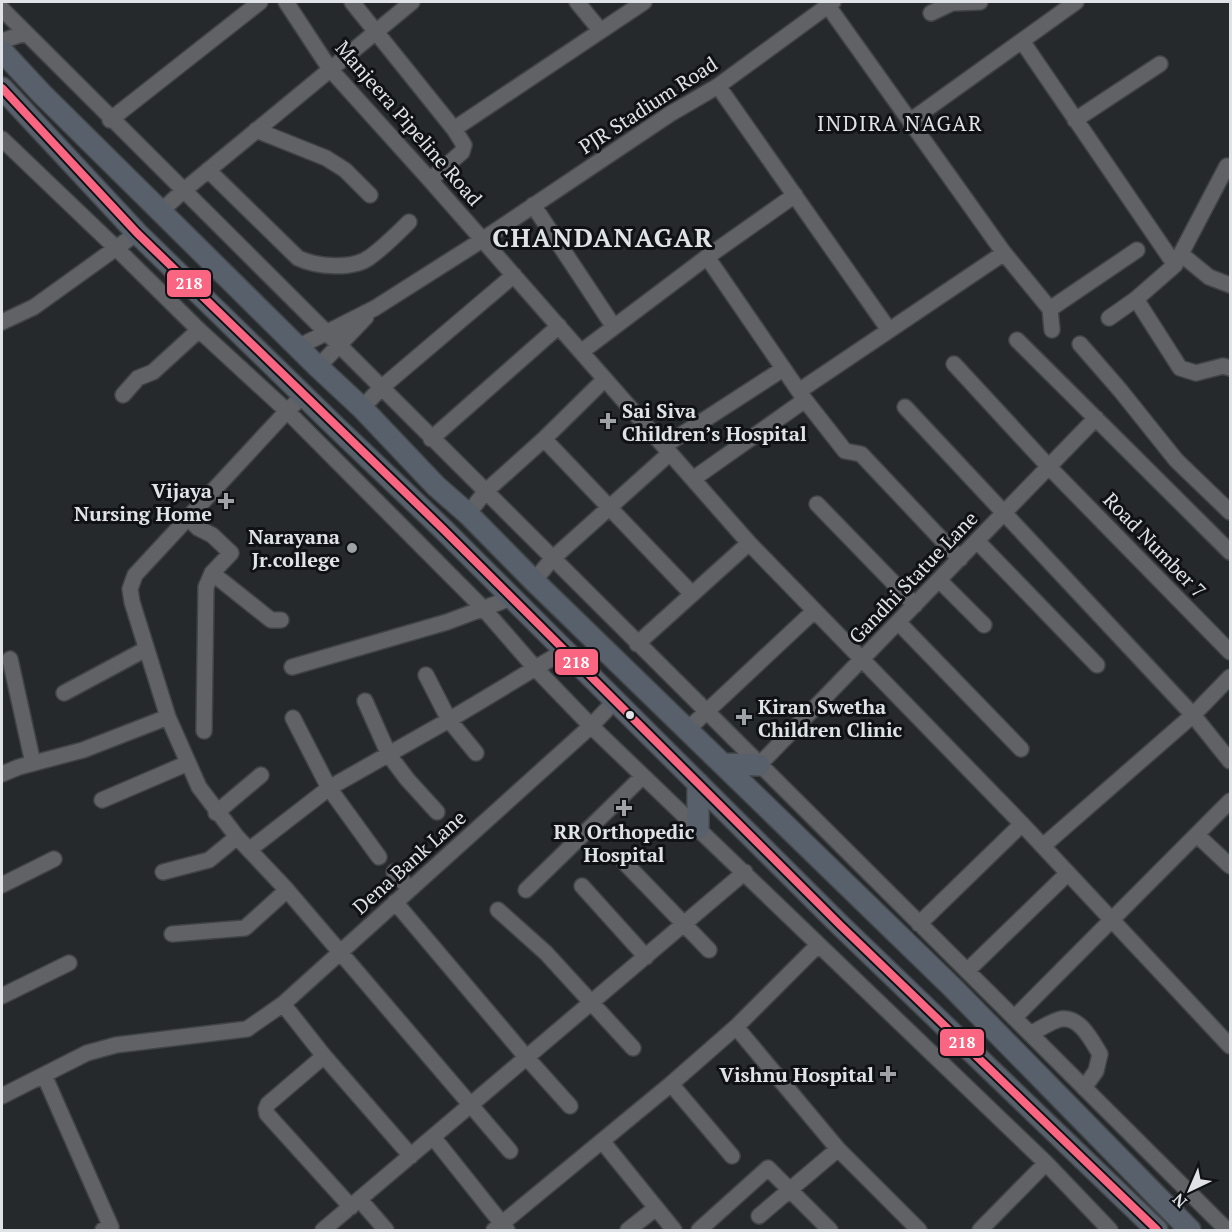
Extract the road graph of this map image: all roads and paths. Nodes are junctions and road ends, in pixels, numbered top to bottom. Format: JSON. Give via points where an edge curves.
{"nodes":[{"id":1,"x":260,"y":2,"type":"edge"},
{"id":2,"x":286,"y":2,"type":"edge"},
{"id":3,"x":352,"y":2,"type":"edge"},
{"id":4,"x":412,"y":2,"type":"edge"},
{"id":5,"x":577,"y":2,"type":"edge"},
{"id":6,"x":980,"y":2,"type":"edge"},
{"id":7,"x":1076,"y":2,"type":"edge"},
{"id":8,"x":636,"y":4,"type":"edge"},
{"id":9,"x":831,"y":4,"type":"edge"},
{"id":10,"x":2,"y":9,"type":"edge"},
{"id":11,"x":931,"y":12,"type":"dead end"},
{"id":12,"x":600,"y":30,"type":"junction"},
{"id":13,"x":376,"y":31,"type":"junction"},
{"id":14,"x":25,"y":33,"type":"junction"},
{"id":15,"x":2,"y":41,"type":"edge"},
{"id":16,"x":1022,"y":41,"type":"junction"},
{"id":17,"x":2,"y":51,"type":"edge"},
{"id":18,"x":1160,"y":64,"type":"dead end"},
{"id":19,"x":330,"y":69,"type":"junction"},
{"id":20,"x":718,"y":86,"type":"junction"},
{"id":21,"x":2,"y":88,"type":"edge"},
{"id":22,"x":56,"y":108,"type":"junction"},
{"id":23,"x":110,"y":120,"type":"junction"},
{"id":24,"x":1075,"y":120,"type":"junction"},
{"id":25,"x":910,"y":121,"type":"junction"},
{"id":26,"x":36,"y":124,"type":"junction"},
{"id":27,"x":454,"y":129,"type":"junction"},
{"id":28,"x":256,"y":130,"type":"junction"},
{"id":29,"x":2,"y":139,"type":"edge"},
{"id":30,"x":1227,"y":166,"type":"dead end"},
{"id":31,"x":208,"y":170,"type":"junction"},
{"id":32,"x":430,"y":180,"type":"junction"},
{"id":33,"x":183,"y":191,"type":"junction"},
{"id":34,"x":370,"y":195,"type":"dead end"},
{"id":35,"x":795,"y":195,"type":"junction"},
{"id":36,"x":533,"y":205,"type":"junction"},
{"id":37,"x":160,"y":212,"type":"junction"},
{"id":38,"x":409,"y":222,"type":"dead end"},
{"id":39,"x":137,"y":233,"type":"junction"},
{"id":40,"x":482,"y":240,"type":"junction"},
{"id":41,"x":116,"y":248,"type":"junction"},
{"id":42,"x":1137,"y":250,"type":"dead end"},
{"id":43,"x":1004,"y":253,"type":"junction"},
{"id":44,"x":707,"y":257,"type":"junction"},
{"id":45,"x":1178,"y":260,"type":"junction"},
{"id":46,"x":514,"y":275,"type":"junction"},
{"id":47,"x":1230,"y":285,"type":"edge"},
{"id":48,"x":1136,"y":299,"type":"junction"},
{"id":49,"x":375,"y":308,"type":"junction"},
{"id":50,"x":1050,"y":309,"type":"junction"},
{"id":51,"x":1109,"y":318,"type":"dead end"},
{"id":52,"x":2,"y":322,"type":"edge"},
{"id":53,"x":559,"y":326,"type":"junction"},
{"id":54,"x":614,"y":327,"type":"junction"},
{"id":55,"x":199,"y":330,"type":"junction"},
{"id":56,"x":890,"y":330,"type":"junction"},
{"id":57,"x":1052,"y":330,"type":"dead end"},
{"id":58,"x":324,"y":333,"type":"junction"},
{"id":59,"x":1017,"y":340,"type":"dead end"},
{"id":60,"x":1080,"y":344,"type":"dead end"},
{"id":61,"x":337,"y":345,"type":"junction"},
{"id":62,"x":298,"y":347,"type":"junction"},
{"id":63,"x":581,"y":352,"type":"junction"},
{"id":64,"x":954,"y":364,"type":"dead end"},
{"id":65,"x":318,"y":367,"type":"junction"},
{"id":66,"x":1230,"y":368,"type":"edge"},
{"id":67,"x":783,"y":369,"type":"junction"},
{"id":68,"x":605,"y":379,"type":"junction"},
{"id":69,"x":381,"y":388,"type":"junction"},
{"id":70,"x":304,"y":395,"type":"junction"},
{"id":71,"x":123,"y":396,"type":"dead end"},
{"id":72,"x":802,"y":396,"type":"junction"},
{"id":73,"x":905,"y":407,"type":"dead end"},
{"id":74,"x":362,"y":408,"type":"junction"},
{"id":75,"x":287,"y":411,"type":"junction"},
{"id":76,"x":1096,"y":418,"type":"junction"},
{"id":77,"x":431,"y":439,"type":"junction"},
{"id":78,"x":544,"y":440,"type":"junction"},
{"id":79,"x":667,"y":449,"type":"junction"},
{"id":80,"x":1049,"y":467,"type":"junction"},
{"id":81,"x":693,"y":479,"type":"junction"},
{"id":82,"x":436,"y":486,"type":"junction"},
{"id":83,"x":485,"y":492,"type":"junction"},
{"id":84,"x":417,"y":503,"type":"junction"},
{"id":85,"x":817,"y":504,"type":"dead end"},
{"id":86,"x":609,"y":507,"type":"junction"},
{"id":87,"x":1230,"y":512,"type":"edge"},
{"id":88,"x":468,"y":514,"type":"junction"},
{"id":89,"x":1003,"y":514,"type":"junction"},
{"id":90,"x":193,"y":523,"type":"junction"},
{"id":91,"x":977,"y":541,"type":"junction"},
{"id":92,"x":749,"y":543,"type":"junction"},
{"id":93,"x":1230,"y":552,"type":"edge"},
{"id":94,"x":552,"y":559,"type":"junction"},
{"id":95,"x":960,"y":559,"type":"junction"},
{"id":96,"x":212,"y":573,"type":"junction"},
{"id":97,"x":939,"y":580,"type":"junction"},
{"id":98,"x":534,"y":582,"type":"junction"},
{"id":99,"x":692,"y":594,"type":"junction"},
{"id":100,"x":511,"y":598,"type":"junction"},
{"id":101,"x":915,"y":604,"type":"junction"},
{"id":102,"x":483,"y":608,"type":"junction"},
{"id":103,"x":814,"y":611,"type":"junction"},
{"id":104,"x":281,"y":620,"type":"dead end"},
{"id":105,"x":898,"y":622,"type":"junction"},
{"id":106,"x":984,"y":625,"type":"dead end"},
{"id":107,"x":637,"y":644,"type":"junction"},
{"id":108,"x":146,"y":649,"type":"junction"},
{"id":109,"x":564,"y":651,"type":"junction"},
{"id":110,"x":1230,"y":652,"type":"edge"},
{"id":111,"x":10,"y":659,"type":"dead end"},
{"id":112,"x":862,"y":659,"type":"junction"},
{"id":113,"x":1096,"y":665,"type":"dead end"},
{"id":114,"x":292,"y":667,"type":"dead end"},
{"id":115,"x":536,"y":669,"type":"junction"},
{"id":116,"x":426,"y":675,"type":"dead end"},
{"id":117,"x":1230,"y":677,"type":"edge"},
{"id":118,"x":64,"y":693,"type":"dead end"},
{"id":119,"x":365,"y":701,"type":"dead end"},
{"id":120,"x":615,"y":701,"type":"junction"},
{"id":121,"x":705,"y":711,"type":"junction"},
{"id":122,"x":1193,"y":715,"type":"junction"},
{"id":123,"x":168,"y":717,"type":"junction"},
{"id":124,"x":293,"y":718,"type":"dead end"},
{"id":125,"x":449,"y":720,"type":"junction"},
{"id":126,"x":591,"y":726,"type":"junction"},
{"id":127,"x":687,"y":730,"type":"junction"},
{"id":128,"x":204,"y":731,"type":"dead end"},
{"id":129,"x":1022,"y":749,"type":"dead end"},
{"id":130,"x":476,"y":753,"type":"dead end"},
{"id":131,"x":389,"y":755,"type":"junction"},
{"id":132,"x":1230,"y":760,"type":"edge"},
{"id":133,"x":33,"y":763,"type":"junction"},
{"id":134,"x":188,"y":763,"type":"junction"},
{"id":135,"x":723,"y":764,"type":"junction"},
{"id":136,"x":759,"y":765,"type":"junction"},
{"id":137,"x":2,"y":774,"type":"edge"},
{"id":138,"x":261,"y":775,"type":"dead end"},
{"id":139,"x":643,"y":776,"type":"junction"},
{"id":140,"x":698,"y":783,"type":"junction"},
{"id":141,"x":329,"y":788,"type":"junction"},
{"id":142,"x":102,"y":800,"type":"dead end"},
{"id":143,"x":1230,"y":801,"type":"edge"},
{"id":144,"x":437,"y":812,"type":"dead end"},
{"id":145,"x":216,"y":813,"type":"junction"},
{"id":146,"x":1022,"y":824,"type":"junction"},
{"id":147,"x":698,"y":828,"type":"junction"},
{"id":148,"x":1197,"y":835,"type":"junction"},
{"id":149,"x":237,"y":837,"type":"junction"},
{"id":150,"x":1043,"y":846,"type":"junction"},
{"id":151,"x":249,"y":850,"type":"junction"},
{"id":152,"x":379,"y":857,"type":"dead end"},
{"id":153,"x":54,"y":859,"type":"dead end"},
{"id":154,"x":624,"y":862,"type":"dead end"},
{"id":155,"x":1230,"y":866,"type":"edge"},
{"id":156,"x":163,"y":872,"type":"dead end"},
{"id":157,"x":393,"y":872,"type":"dead end"},
{"id":158,"x":745,"y":872,"type":"junction"},
{"id":159,"x":1067,"y":874,"type":"junction"},
{"id":160,"x":2,"y":885,"type":"edge"},
{"id":161,"x":582,"y":886,"type":"dead end"},
{"id":162,"x":410,"y":889,"type":"junction"},
{"id":163,"x":287,"y":890,"type":"junction"},
{"id":164,"x":526,"y":890,"type":"dead end"},
{"id":165,"x":395,"y":902,"type":"junction"},
{"id":166,"x":498,"y":910,"type":"dead end"},
{"id":167,"x":1112,"y":920,"type":"junction"},
{"id":168,"x":684,"y":924,"type":"junction"},
{"id":169,"x":919,"y":924,"type":"junction"},
{"id":170,"x":171,"y":934,"type":"dead end"},
{"id":171,"x":818,"y":945,"type":"junction"},
{"id":172,"x":709,"y":950,"type":"dead end"},
{"id":173,"x":339,"y":953,"type":"junction"},
{"id":174,"x":646,"y":957,"type":"junction"},
{"id":175,"x":69,"y":963,"type":"dead end"},
{"id":176,"x":966,"y":971,"type":"junction"},
{"id":177,"x":2,"y":996,"type":"edge"},
{"id":178,"x":592,"y":1003,"type":"junction"},
{"id":179,"x":283,"y":1004,"type":"junction"},
{"id":180,"x":1014,"y":1018,"type":"junction"},
{"id":181,"x":736,"y":1027,"type":"junction"},
{"id":182,"x":1030,"y":1034,"type":"junction"},
{"id":183,"x":1230,"y":1046,"type":"edge"},
{"id":184,"x":633,"y":1048,"type":"dead end"},
{"id":185,"x":324,"y":1056,"type":"junction"},
{"id":186,"x":526,"y":1058,"type":"junction"},
{"id":187,"x":44,"y":1076,"type":"junction"},
{"id":188,"x":671,"y":1084,"type":"junction"},
{"id":189,"x":1084,"y":1088,"type":"junction"},
{"id":190,"x":2,"y":1096,"type":"edge"},
{"id":191,"x":471,"y":1105,"type":"junction"},
{"id":192,"x":570,"y":1106,"type":"dead end"},
{"id":193,"x":434,"y":1137,"type":"junction"},
{"id":194,"x":602,"y":1141,"type":"junction"},
{"id":195,"x":838,"y":1149,"type":"junction"},
{"id":196,"x":510,"y":1151,"type":"dead end"},
{"id":197,"x":411,"y":1156,"type":"junction"},
{"id":198,"x":732,"y":1156,"type":"dead end"},
{"id":199,"x":1046,"y":1162,"type":"junction"},
{"id":200,"x":789,"y":1191,"type":"junction"},
{"id":201,"x":355,"y":1203,"type":"junction"},
{"id":202,"x":656,"y":1208,"type":"junction"},
{"id":203,"x":759,"y":1216,"type":"dead end"},
{"id":204,"x":501,"y":1228,"type":"edge"},
{"id":205,"x":103,"y":1230,"type":"edge"},
{"id":206,"x":324,"y":1230,"type":"edge"},
{"id":207,"x":386,"y":1230,"type":"edge"},
{"id":208,"x":628,"y":1230,"type":"edge"},
{"id":209,"x":674,"y":1230,"type":"edge"},
{"id":210,"x":699,"y":1230,"type":"edge"},
{"id":211,"x":830,"y":1230,"type":"edge"},
{"id":212,"x":919,"y":1230,"type":"edge"},
{"id":213,"x":980,"y":1230,"type":"edge"},
{"id":214,"x":1110,"y":1230,"type":"edge"},
{"id":215,"x":1157,"y":1230,"type":"edge"},
{"id":216,"x":1190,"y":1230,"type":"edge"},
{"id":217,"x":1227,"y":1230,"type":"edge"}],
"edges":[{"from":1,"to":23,"type":"street"},
{"from":2,"to":19,"type":"street","name":"Manjeera Pipeline Road"},
{"from":3,"to":13,"type":"street"},
{"from":4,"to":13,"type":"street"},
{"from":5,"to":12,"type":"street"},
{"from":6,"to":11,"type":"street","via":[[952,3]]},
{"from":7,"to":16,"type":"street"},
{"from":8,"to":12,"type":"street"},
{"from":9,"to":20,"type":"street","name":"PJR Stadium Road"},
{"from":9,"to":25,"type":"street"},
{"from":10,"to":14,"type":"street"},
{"from":12,"to":27,"type":"street"},
{"from":13,"to":19,"type":"street"},
{"from":13,"to":27,"type":"street"},
{"from":14,"to":15,"type":"street"},
{"from":14,"to":23,"type":"street"},
{"from":16,"to":24,"type":"street"},
{"from":16,"to":25,"type":"street"},
{"from":17,"to":22,"type":"highway"},
{"from":18,"to":24,"type":"street"},
{"from":19,"to":28,"type":"street"},
{"from":19,"to":32,"type":"street","name":"Manjeera Pipeline Road"},
{"from":20,"to":35,"type":"street"},
{"from":20,"to":36,"type":"street","name":"PJR Stadium Road"},
{"from":21,"to":26,"type":"highway"},
{"from":22,"to":26,"type":"highway"},
{"from":22,"to":37,"type":"highway"},
{"from":23,"to":33,"type":"street"},
{"from":24,"to":45,"type":"street"},
{"from":25,"to":43,"type":"street"},
{"from":26,"to":39,"type":"highway"},
{"from":27,"to":32,"type":"street","via":[[464,145],[462,152]]},
{"from":28,"to":31,"type":"street"},
{"from":28,"to":34,"type":"street","via":[[326,158],[345,170]]},
{"from":29,"to":41,"type":"street"},
{"from":30,"to":45,"type":"street"},
{"from":31,"to":33,"type":"street"},
{"from":31,"to":38,"type":"street","via":[[298,258],[310,263],[323,266],[369,258]]},
{"from":32,"to":40,"type":"street","name":"Manjeera Pipeline Road"},
{"from":33,"to":37,"type":"street"},
{"from":33,"to":58,"type":"street"},
{"from":35,"to":44,"type":"street"},
{"from":35,"to":56,"type":"street"},
{"from":36,"to":40,"type":"street","name":"PJR Stadium Road"},
{"from":36,"to":54,"type":"street"},
{"from":37,"to":62,"type":"highway"},
{"from":39,"to":41,"type":"street"},
{"from":39,"to":70,"type":"highway"},
{"from":40,"to":46,"type":"street","name":"Manjeera Pipeline Road"},
{"from":40,"to":49,"type":"street","name":"PJR Stadium Road"},
{"from":41,"to":52,"type":"street","via":[[34,307]]},
{"from":41,"to":55,"type":"street"},
{"from":42,"to":50,"type":"street"},
{"from":43,"to":50,"type":"street"},
{"from":43,"to":56,"type":"street"},
{"from":44,"to":54,"type":"street"},
{"from":44,"to":67,"type":"street"},
{"from":45,"to":47,"type":"street"},
{"from":45,"to":48,"type":"street"},
{"from":46,"to":53,"type":"street","name":"Manjeera Pipeline Road"},
{"from":46,"to":69,"type":"street"},
{"from":48,"to":51,"type":"street"},
{"from":48,"to":66,"type":"street","via":[[1180,368],[1196,373]]},
{"from":49,"to":58,"type":"street"},
{"from":49,"to":61,"type":"street"},
{"from":50,"to":57,"type":"street"},
{"from":53,"to":63,"type":"street","name":"Manjeera Pipeline Road"},
{"from":53,"to":77,"type":"street"},
{"from":54,"to":63,"type":"street"},
{"from":55,"to":71,"type":"street","via":[[153,372],[138,378]]},
{"from":55,"to":75,"type":"street"},
{"from":56,"to":72,"type":"street"},
{"from":58,"to":61,"type":"street"},
{"from":58,"to":62,"type":"street"},
{"from":59,"to":76,"type":"street"},
{"from":60,"to":87,"type":"street","via":[[1176,460]]},
{"from":61,"to":65,"type":"street"},
{"from":61,"to":69,"type":"street"},
{"from":62,"to":65,"type":"highway"},
{"from":63,"to":68,"type":"street","name":"Manjeera Pipeline Road"},
{"from":64,"to":80,"type":"street","name":"Road Number 7"},
{"from":65,"to":74,"type":"highway"},
{"from":67,"to":72,"type":"street"},
{"from":67,"to":79,"type":"street"},
{"from":68,"to":78,"type":"street"},
{"from":68,"to":79,"type":"street","name":"Manjeera Pipeline Road"},
{"from":69,"to":74,"type":"street"},
{"from":69,"to":77,"type":"street"},
{"from":70,"to":75,"type":"street"},
{"from":70,"to":84,"type":"highway"},
{"from":72,"to":81,"type":"street"},
{"from":72,"to":95,"type":"street","via":[[845,451],[861,454]]},
{"from":73,"to":89,"type":"street"},
{"from":74,"to":82,"type":"highway"},
{"from":75,"to":90,"type":"street"},
{"from":75,"to":102,"type":"street"},
{"from":76,"to":80,"type":"street","name":"Gandhi Statue Lane"},
{"from":76,"to":93,"type":"street"},
{"from":77,"to":83,"type":"street"},
{"from":78,"to":83,"type":"street"},
{"from":78,"to":86,"type":"street"},
{"from":79,"to":81,"type":"street","name":"Manjeera Pipeline Road"},
{"from":79,"to":86,"type":"street"},
{"from":80,"to":89,"type":"street","name":"Gandhi Statue Lane"},
{"from":80,"to":110,"type":"street","name":"Road Number 7"},
{"from":81,"to":92,"type":"street","name":"Manjeera Pipeline Road"},
{"from":82,"to":84,"type":"highway"},
{"from":82,"to":88,"type":"highway"},
{"from":83,"to":88,"type":"street"},
{"from":83,"to":94,"type":"street"},
{"from":84,"to":100,"type":"highway"},
{"from":85,"to":101,"type":"street"},
{"from":86,"to":94,"type":"street"},
{"from":86,"to":99,"type":"street"},
{"from":88,"to":98,"type":"highway"},
{"from":89,"to":91,"type":"street","name":"Gandhi Statue Lane"},
{"from":89,"to":122,"type":"street"},
{"from":90,"to":96,"type":"street","via":[[231,553]]},
{"from":90,"to":108,"type":"street","via":[[132,579],[132,602]]},
{"from":91,"to":95,"type":"street","name":"Gandhi Statue Lane"},
{"from":91,"to":113,"type":"street"},
{"from":92,"to":99,"type":"street"},
{"from":92,"to":103,"type":"street","name":"Manjeera Pipeline Road"},
{"from":94,"to":98,"type":"street"},
{"from":94,"to":107,"type":"street"},
{"from":95,"to":97,"type":"street","name":"Gandhi Statue Lane"},
{"from":96,"to":104,"type":"street","via":[[264,615]]},
{"from":96,"to":128,"type":"street","via":[[206,587]]},
{"from":97,"to":101,"type":"street","name":"Gandhi Statue Lane"},
{"from":97,"to":106,"type":"street"},
{"from":98,"to":127,"type":"highway"},
{"from":99,"to":107,"type":"street"},
{"from":100,"to":102,"type":"street"},
{"from":100,"to":109,"type":"highway"},
{"from":101,"to":105,"type":"street","name":"Gandhi Statue Lane"},
{"from":102,"to":114,"type":"street"},
{"from":102,"to":115,"type":"street"},
{"from":103,"to":112,"type":"street","name":"Manjeera Pipeline Road"},
{"from":103,"to":121,"type":"street"},
{"from":105,"to":112,"type":"street","name":"Gandhi Statue Lane"},
{"from":105,"to":129,"type":"street"},
{"from":107,"to":121,"type":"street"},
{"from":108,"to":118,"type":"street"},
{"from":108,"to":123,"type":"street"},
{"from":109,"to":115,"type":"street"},
{"from":109,"to":120,"type":"highway"},
{"from":111,"to":133,"type":"street"},
{"from":112,"to":136,"type":"street","name":"Gandhi Statue Lane"},
{"from":112,"to":146,"type":"street","name":"Manjeera Pipeline Road"},
{"from":115,"to":125,"type":"street"},
{"from":115,"to":126,"type":"street"},
{"from":116,"to":125,"type":"street"},
{"from":117,"to":122,"type":"street"},
{"from":119,"to":131,"type":"street"},
{"from":120,"to":126,"type":"street","name":"Dena Bank Lane"},
{"from":120,"to":140,"type":"highway"},
{"from":121,"to":127,"type":"street"},
{"from":121,"to":136,"type":"street"},
{"from":122,"to":132,"type":"street"},
{"from":122,"to":150,"type":"street"},
{"from":123,"to":133,"type":"street","via":[[83,750]]},
{"from":123,"to":134,"type":"street"},
{"from":124,"to":141,"type":"street"},
{"from":125,"to":130,"type":"street"},
{"from":125,"to":131,"type":"street"},
{"from":126,"to":139,"type":"street"},
{"from":126,"to":162,"type":"street","name":"Dena Bank Lane"},
{"from":127,"to":135,"type":"highway"},
{"from":131,"to":141,"type":"street"},
{"from":131,"to":144,"type":"street"},
{"from":133,"to":137,"type":"street"},
{"from":134,"to":142,"type":"street"},
{"from":134,"to":145,"type":"street"},
{"from":135,"to":136,"type":"highway"},
{"from":135,"to":216,"type":"highway","via":[[999,1034]]},
{"from":136,"to":169,"type":"street"},
{"from":138,"to":145,"type":"street"},
{"from":139,"to":147,"type":"street"},
{"from":139,"to":164,"type":"street"},
{"from":140,"to":147,"type":"highway"},
{"from":140,"to":215,"type":"highway"},
{"from":141,"to":151,"type":"street"},
{"from":141,"to":152,"type":"street"},
{"from":143,"to":148,"type":"street"},
{"from":145,"to":149,"type":"street"},
{"from":146,"to":150,"type":"street","name":"Manjeera Pipeline Road"},
{"from":146,"to":169,"type":"street"},
{"from":147,"to":158,"type":"street"},
{"from":148,"to":155,"type":"street"},
{"from":148,"to":167,"type":"street"},
{"from":149,"to":151,"type":"street"},
{"from":149,"to":156,"type":"street","via":[[208,860]]},
{"from":150,"to":159,"type":"street","name":"Manjeera Pipeline Road"},
{"from":151,"to":163,"type":"street"},
{"from":153,"to":160,"type":"street"},
{"from":154,"to":168,"type":"street"},
{"from":157,"to":162,"type":"street"},
{"from":158,"to":168,"type":"street"},
{"from":158,"to":171,"type":"street"},
{"from":159,"to":167,"type":"street","name":"Manjeera Pipeline Road"},
{"from":159,"to":176,"type":"street"},
{"from":161,"to":174,"type":"street"},
{"from":162,"to":165,"type":"street","name":"Dena Bank Lane"},
{"from":163,"to":170,"type":"street","via":[[244,928]]},
{"from":163,"to":173,"type":"street"},
{"from":165,"to":173,"type":"street","name":"Dena Bank Lane"},
{"from":165,"to":186,"type":"street"},
{"from":166,"to":178,"type":"street","via":[[546,953]]},
{"from":167,"to":180,"type":"street"},
{"from":167,"to":183,"type":"street","name":"Manjeera Pipeline Road"},
{"from":168,"to":172,"type":"street"},
{"from":168,"to":174,"type":"street"},
{"from":169,"to":176,"type":"street"},
{"from":171,"to":181,"type":"street"},
{"from":171,"to":199,"type":"street"},
{"from":173,"to":179,"type":"street","name":"Dena Bank Lane"},
{"from":173,"to":191,"type":"street"},
{"from":174,"to":178,"type":"street"},
{"from":175,"to":177,"type":"street"},
{"from":176,"to":180,"type":"street"},
{"from":178,"to":184,"type":"street"},
{"from":178,"to":186,"type":"street"},
{"from":179,"to":185,"type":"street"},
{"from":179,"to":187,"type":"street","name":"Dena Bank Lane","via":[[247,1029],[116,1045],[87,1053]]},
{"from":180,"to":182,"type":"street"},
{"from":181,"to":188,"type":"street"},
{"from":181,"to":195,"type":"street"},
{"from":182,"to":189,"type":"street"},
{"from":182,"to":189,"type":"street","via":[[1062,1019],[1075,1021],[1100,1054],[1096,1071]]},
{"from":185,"to":197,"type":"street"},
{"from":185,"to":201,"type":"street","via":[[266,1109]]},
{"from":186,"to":191,"type":"street"},
{"from":186,"to":192,"type":"street"},
{"from":187,"to":190,"type":"street","name":"Dena Bank Lane"},
{"from":187,"to":205,"type":"street","via":[[111,1227]]},
{"from":188,"to":194,"type":"street"},
{"from":188,"to":198,"type":"street"},
{"from":189,"to":217,"type":"street"},
{"from":191,"to":193,"type":"street"},
{"from":191,"to":196,"type":"street"},
{"from":193,"to":197,"type":"street"},
{"from":193,"to":204,"type":"street"},
{"from":194,"to":202,"type":"street"},
{"from":194,"to":204,"type":"street"},
{"from":195,"to":200,"type":"street"},
{"from":195,"to":212,"type":"street"},
{"from":197,"to":201,"type":"street"},
{"from":199,"to":213,"type":"street"},
{"from":199,"to":214,"type":"street"},
{"from":200,"to":203,"type":"street"},
{"from":200,"to":210,"type":"street","via":[[768,1167]]},
{"from":200,"to":211,"type":"street"},
{"from":201,"to":206,"type":"street"},
{"from":201,"to":207,"type":"street"},
{"from":202,"to":208,"type":"street"},
{"from":202,"to":209,"type":"street"}]}
